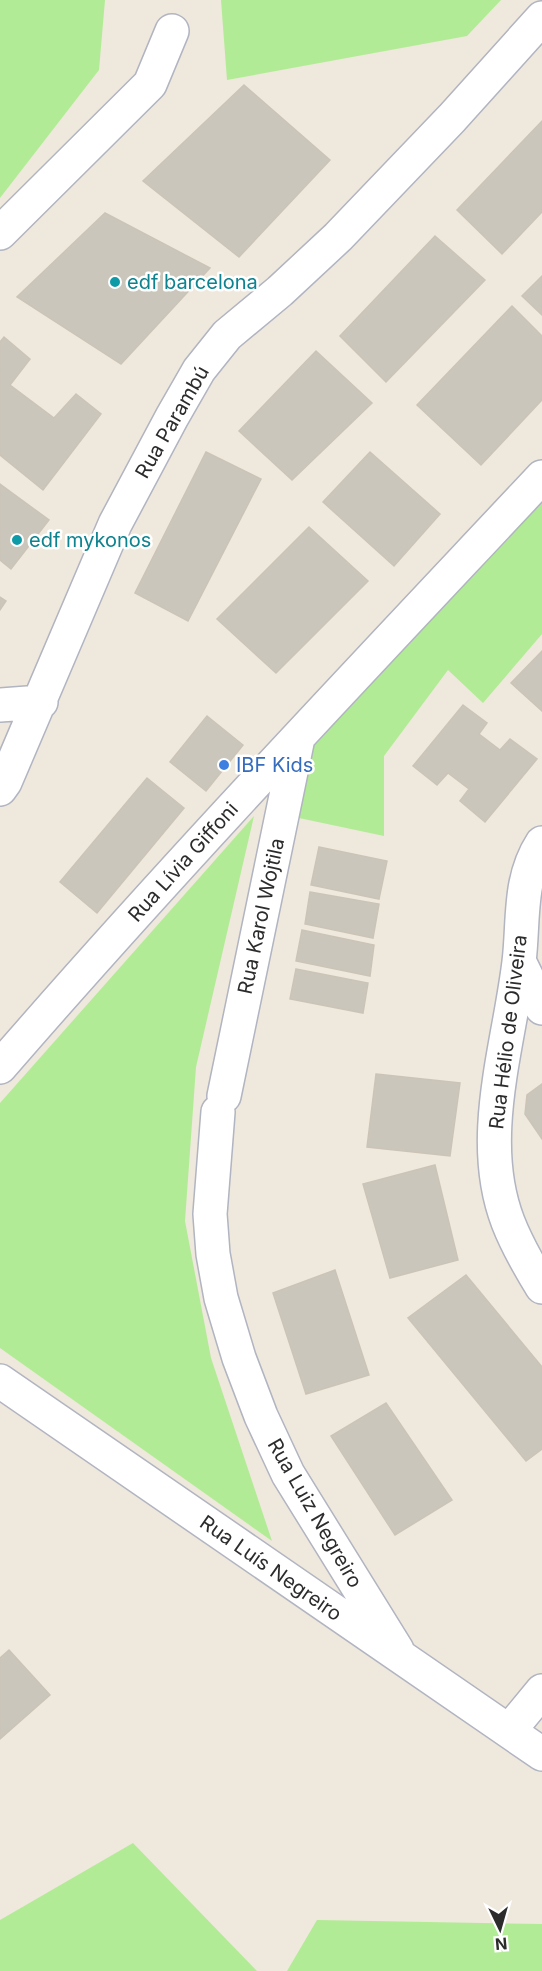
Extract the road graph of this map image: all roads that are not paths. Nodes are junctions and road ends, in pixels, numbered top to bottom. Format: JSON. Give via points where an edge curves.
{"nodes":[{"id":1,"x":542,"y":18,"type":"edge"},
{"id":2,"x":172,"y":31,"type":"dead end"},
{"id":3,"x":0,"y":233,"type":"edge"},
{"id":4,"x":542,"y":477,"type":"edge"},
{"id":5,"x":40,"y":702,"type":"junction"},
{"id":6,"x":0,"y":705,"type":"edge"},
{"id":7,"x":298,"y":736,"type":"junction"},
{"id":8,"x":0,"y":789,"type":"edge"},
{"id":9,"x":542,"y":843,"type":"edge"},
{"id":10,"x":519,"y":961,"type":"junction"},
{"id":11,"x":542,"y":1008,"type":"edge"},
{"id":12,"x":0,"y":1067,"type":"edge"},
{"id":13,"x":221,"y":1104,"type":"joint"},
{"id":14,"x":542,"y":1287,"type":"edge"},
{"id":15,"x":0,"y":1381,"type":"edge"},
{"id":16,"x":403,"y":1660,"type":"junction"},
{"id":17,"x":542,"y":1691,"type":"edge"},
{"id":18,"x":509,"y":1731,"type":"junction"},
{"id":19,"x":542,"y":1754,"type":"edge"}],
"edges":[{"from":1,"to":5,"type":"street","name":"Rua Parambú","via":[[453,118],[338,237],[227,335],[199,370],[116,524]]},
{"from":2,"to":3,"type":"street","via":[[150,84]]},
{"from":4,"to":7,"type":"street","name":"Rua Lívia Giffoni"},
{"from":5,"to":6,"type":"street"},
{"from":5,"to":8,"type":"street","name":"Rua Parambú"},
{"from":7,"to":12,"type":"street","name":"Rua Lívia Giffoni"},
{"from":7,"to":13,"type":"street","name":"Rua Karol Wojtila"},
{"from":9,"to":10,"type":"street","name":"Rua Hélio de Oliveira","via":[[526,882]]},
{"from":10,"to":11,"type":"street"},
{"from":10,"to":14,"type":"street","name":"Rua Hélio de Oliveira","via":[[497,1102],[495,1147],[508,1221]]},
{"from":13,"to":16,"type":"street","name":"Rua Luiz Negreiro","via":[[210,1214],[221,1298],[239,1358],[288,1474]]},
{"from":15,"to":16,"type":"street","name":"Rua Luís Negreiro"},
{"from":16,"to":18,"type":"street","name":"Rua Luís Negreiro"},
{"from":17,"to":18,"type":"street"},
{"from":18,"to":19,"type":"street","name":"Rua Luís Negreiro"}]}
